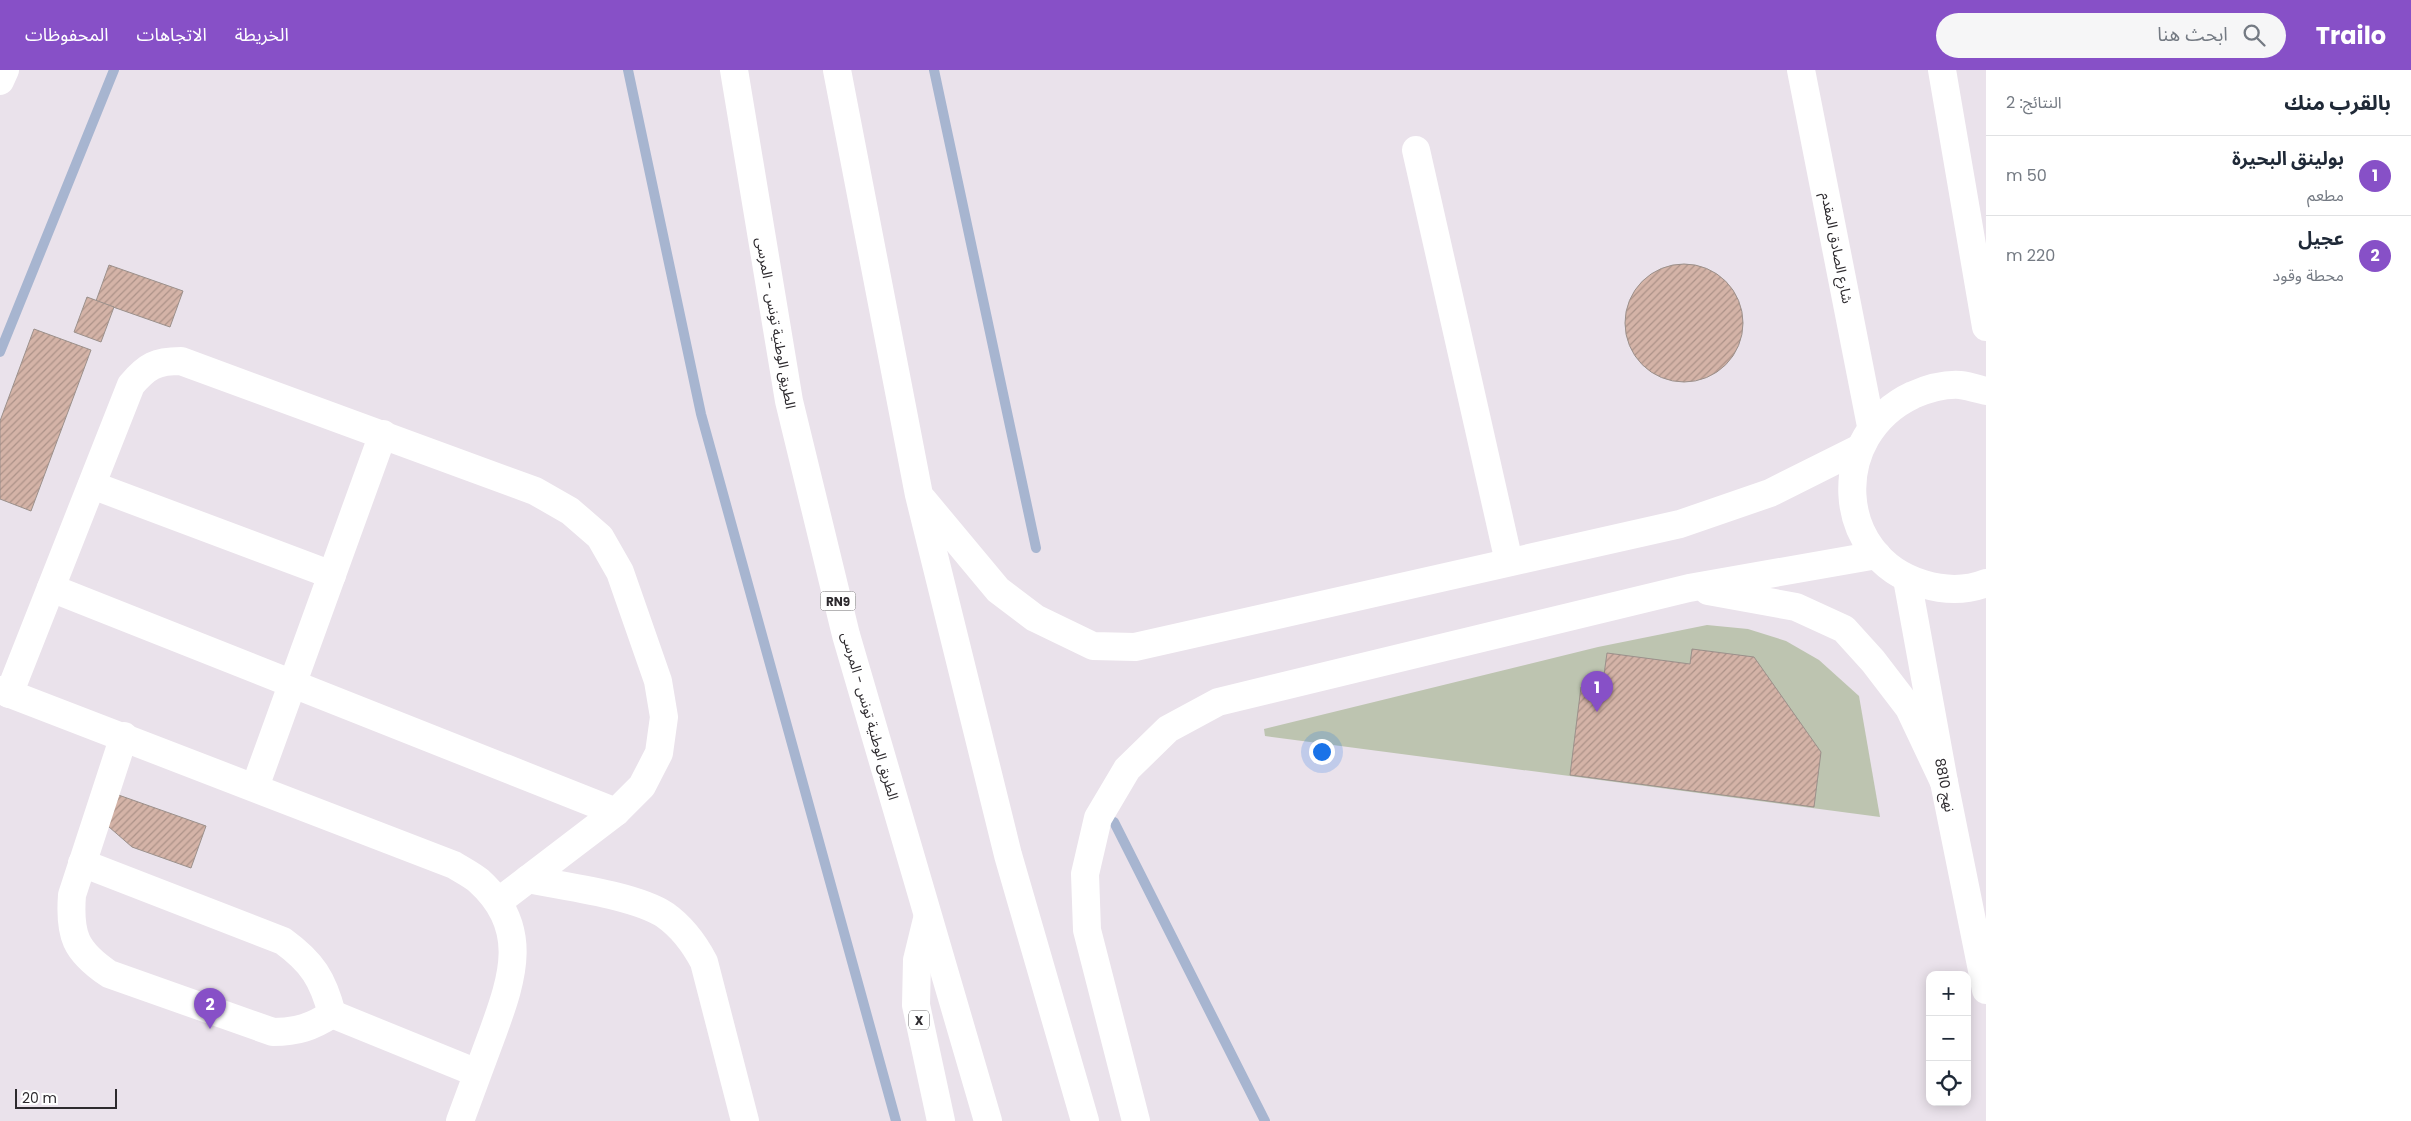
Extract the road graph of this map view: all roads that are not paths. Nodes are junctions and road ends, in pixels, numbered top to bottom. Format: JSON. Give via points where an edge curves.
{"nodes":[{"id":1,"x":5,"y":70,"type":"edge"},
{"id":2,"x":734,"y":70,"type":"edge"},
{"id":3,"x":838,"y":70,"type":"edge"},
{"id":4,"x":1801,"y":70,"type":"edge"},
{"id":5,"x":1942,"y":70,"type":"edge"},
{"id":6,"x":0,"y":81,"type":"edge"},
{"id":7,"x":1416,"y":150,"type":"dead end"},
{"id":8,"x":1986,"y":327,"type":"edge"},
{"id":9,"x":1986,"y":391,"type":"edge"},
{"id":10,"x":383,"y":434,"type":"junction"},
{"id":11,"x":1866,"y":437,"type":"junction"},
{"id":12,"x":92,"y":485,"type":"junction"},
{"id":13,"x":919,"y":496,"type":"junction"},
{"id":14,"x":1877,"y":555,"type":"junction"},
{"id":15,"x":1508,"y":562,"type":"junction"},
{"id":16,"x":332,"y":575,"type":"junction"},
{"id":17,"x":1907,"y":579,"type":"junction"},
{"id":18,"x":1986,"y":583,"type":"edge"},
{"id":19,"x":51,"y":588,"type":"junction"},
{"id":20,"x":1689,"y":588,"type":"junction"},
{"id":21,"x":292,"y":684,"type":"junction"},
{"id":22,"x":5,"y":692,"type":"edge"},
{"id":23,"x":124,"y":736,"type":"junction"},
{"id":24,"x":1944,"y":782,"type":"junction"},
{"id":25,"x":255,"y":788,"type":"junction"},
{"id":26,"x":616,"y":812,"type":"junction"},
{"id":27,"x":82,"y":863,"type":"junction"},
{"id":28,"x":528,"y":879,"type":"junction"},
{"id":29,"x":498,"y":902,"type":"junction"},
{"id":30,"x":928,"y":918,"type":"junction"},
{"id":31,"x":1986,"y":990,"type":"edge"},
{"id":32,"x":332,"y":1014,"type":"junction"},
{"id":33,"x":477,"y":1073,"type":"junction"},
{"id":34,"x":460,"y":1121,"type":"edge"},
{"id":35,"x":745,"y":1121,"type":"edge"},
{"id":36,"x":942,"y":1121,"type":"edge"},
{"id":37,"x":988,"y":1121,"type":"edge"},
{"id":38,"x":1085,"y":1121,"type":"edge"},
{"id":39,"x":1136,"y":1121,"type":"edge"}],
"edges":[{"from":1,"to":6,"type":"main road"},
{"from":2,"to":30,"type":"main road","name":"الطريق الوطنية تونس - المرسى","number":"RN9","via":[[789,401],[846,634]]},
{"from":3,"to":13,"type":"main road"},
{"from":4,"to":11,"type":"main road","name":"شارع الصادق المقدم"},
{"from":5,"to":8,"type":"main road"},
{"from":7,"to":15,"type":"main road"},
{"from":9,"to":11,"type":"main road","via":[[1960,385],[1927,389],[1896,403]]},
{"from":10,"to":12,"type":"main road","via":[[181,361],[162,361],[144,370],[131,385]]},
{"from":10,"to":16,"type":"main road"},
{"from":10,"to":26,"type":"main road","via":[[535,491],[570,511],[600,537],[620,572],[658,681],[664,717],[659,753],[642,786]]},
{"from":11,"to":14,"type":"main road","via":[[1852,475],[1853,504],[1861,531]]},
{"from":11,"to":15,"type":"main road","via":[[1770,492],[1680,524]]},
{"from":12,"to":16,"type":"main road"},
{"from":12,"to":19,"type":"main road"},
{"from":13,"to":15,"type":"main road","via":[[998,590],[1035,618],[1093,646],[1135,647]]},
{"from":13,"to":38,"type":"main road","via":[[1008,855]]},
{"from":14,"to":17,"type":"main road"},
{"from":14,"to":20,"type":"main road"},
{"from":16,"to":21,"type":"main road"},
{"from":17,"to":18,"type":"main road","via":[[1940,589],[1975,588]]},
{"from":17,"to":24,"type":"main road","name":"نهج 8810"},
{"from":19,"to":21,"type":"main road"},
{"from":19,"to":22,"type":"main road"},
{"from":20,"to":24,"type":"main road","via":[[1796,606],[1844,629],[1909,708]]},
{"from":20,"to":39,"type":"main road","via":[[1218,702],[1168,729],[1154,742],[1127,769],[1098,818],[1085,874],[1087,930]]},
{"from":21,"to":25,"type":"main road"},
{"from":21,"to":26,"type":"main road"},
{"from":22,"to":23,"type":"main road"},
{"from":23,"to":25,"type":"main road"},
{"from":23,"to":27,"type":"main road"},
{"from":24,"to":31,"type":"main road","name":"نهج 8810"},
{"from":25,"to":29,"type":"main road","via":[[454,865],[479,881]]},
{"from":26,"to":28,"type":"main road"},
{"from":27,"to":32,"type":"main road","via":[[282,941],[301,954],[316,972]]},
{"from":27,"to":32,"type":"main road","via":[[72,895],[70,918],[76,941],[89,961],[109,974],[273,1032],[294,1032],[314,1026]]},
{"from":28,"to":29,"type":"main road"},
{"from":28,"to":35,"type":"main road","via":[[644,904],[683,930],[704,962]]},
{"from":29,"to":33,"type":"main road","via":[[510,930],[514,960],[508,989]]},
{"from":30,"to":36,"type":"main road","number":"X","via":[[917,960],[916,1005]]},
{"from":30,"to":37,"type":"main road","name":"الطريق الوطنية تونس - المرسى","number":"RN9"},
{"from":32,"to":33,"type":"main road"},
{"from":33,"to":34,"type":"main road"}]}
